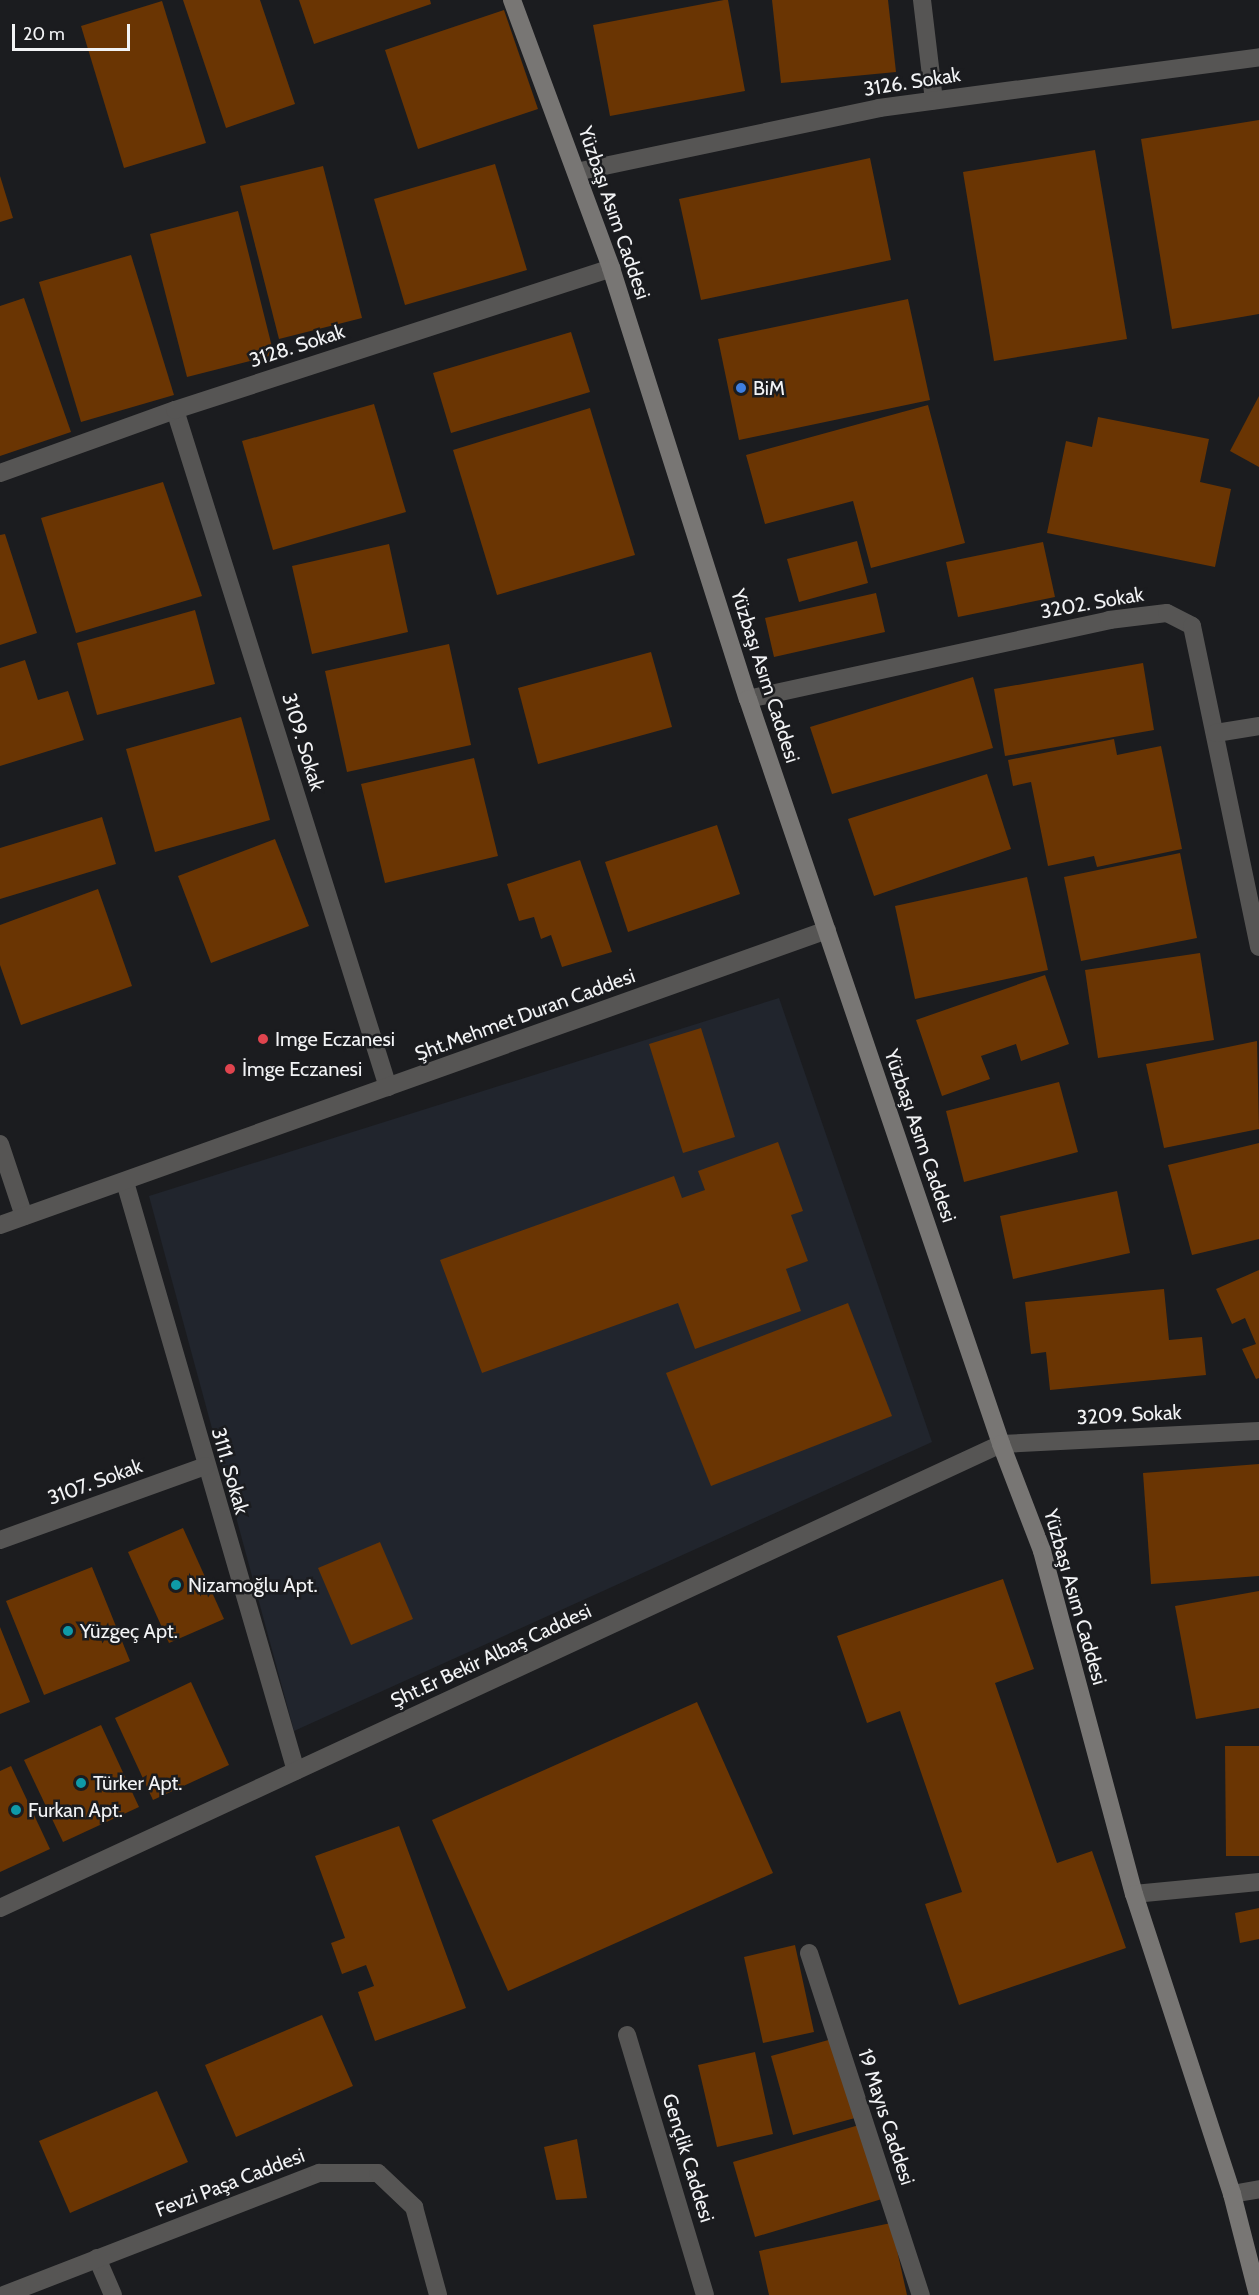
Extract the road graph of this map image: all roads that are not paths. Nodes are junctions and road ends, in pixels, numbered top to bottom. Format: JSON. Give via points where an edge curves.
{"nodes":[{"id":1,"x":512,"y":0,"type":"edge"},
{"id":2,"x":922,"y":0,"type":"edge"},
{"id":3,"x":1259,"y":57,"type":"edge"},
{"id":4,"x":934,"y":100,"type":"junction"},
{"id":5,"x":576,"y":172,"type":"junction"},
{"id":6,"x":610,"y":268,"type":"junction"},
{"id":7,"x":175,"y":410,"type":"junction"},
{"id":8,"x":0,"y":473,"type":"edge"},
{"id":9,"x":748,"y":699,"type":"junction"},
{"id":10,"x":1259,"y":726,"type":"edge"},
{"id":11,"x":1216,"y":733,"type":"junction"},
{"id":12,"x":827,"y":930,"type":"junction"},
{"id":13,"x":1259,"y":947,"type":"edge"},
{"id":14,"x":388,"y":1088,"type":"junction"},
{"id":15,"x":0,"y":1144,"type":"edge"},
{"id":16,"x":125,"y":1182,"type":"junction"},
{"id":17,"x":24,"y":1216,"type":"junction"},
{"id":18,"x":0,"y":1225,"type":"edge"},
{"id":19,"x":1259,"y":1431,"type":"edge"},
{"id":20,"x":1001,"y":1444,"type":"junction"},
{"id":21,"x":205,"y":1466,"type":"junction"},
{"id":22,"x":0,"y":1540,"type":"edge"},
{"id":23,"x":296,"y":1771,"type":"junction"},
{"id":24,"x":1259,"y":1882,"type":"edge"},
{"id":25,"x":1134,"y":1894,"type":"junction"},
{"id":26,"x":0,"y":1908,"type":"edge"},
{"id":27,"x":809,"y":1953,"type":"dead end"},
{"id":28,"x":627,"y":2035,"type":"dead end"},
{"id":29,"x":1259,"y":2189,"type":"edge"},
{"id":30,"x":1232,"y":2194,"type":"junction"},
{"id":31,"x":97,"y":2258,"type":"junction"},
{"id":32,"x":4,"y":2295,"type":"edge"},
{"id":33,"x":113,"y":2295,"type":"edge"},
{"id":34,"x":438,"y":2295,"type":"edge"},
{"id":35,"x":705,"y":2295,"type":"edge"},
{"id":36,"x":921,"y":2295,"type":"edge"},
{"id":37,"x":1258,"y":2295,"type":"edge"}],
"edges":[{"from":1,"to":5,"type":"main road","name":"Yüzbaşı Asım Caddesi"},
{"from":2,"to":4,"type":"street"},
{"from":3,"to":4,"type":"street","name":"3126. Sokak"},
{"from":4,"to":5,"type":"street","name":"3126. Sokak"},
{"from":5,"to":6,"type":"main road","name":"Yüzbaşı Asım Caddesi"},
{"from":6,"to":7,"type":"street","name":"3128. Sokak"},
{"from":6,"to":9,"type":"main road","name":"Yüzbaşı Asım Caddesi"},
{"from":7,"to":8,"type":"street","name":"3128. Sokak"},
{"from":7,"to":14,"type":"street","name":"3109. Sokak"},
{"from":9,"to":11,"type":"street","name":"3202. Sokak","via":[[1109,620],[1167,613],[1192,626]]},
{"from":9,"to":12,"type":"main road","name":"Yüzbaşı Asım Caddesi"},
{"from":10,"to":11,"type":"street"},
{"from":11,"to":13,"type":"street","name":"3202. Sokak"},
{"from":12,"to":14,"type":"street","name":"Şht.Mehmet Duran Caddesi"},
{"from":12,"to":20,"type":"main road","name":"Yüzbaşı Asım Caddesi"},
{"from":14,"to":16,"type":"street","name":"Şht.Mehmet Duran Caddesi"},
{"from":15,"to":17,"type":"street"},
{"from":16,"to":17,"type":"street","name":"Şht.Mehmet Duran Caddesi"},
{"from":16,"to":21,"type":"street","name":"3111. Sokak"},
{"from":17,"to":18,"type":"street","name":"Şht.Mehmet Duran Caddesi"},
{"from":19,"to":20,"type":"street","name":"3209. Sokak"},
{"from":20,"to":23,"type":"street","name":"Şht.Er Bekir Albaş Caddesi"},
{"from":20,"to":25,"type":"main road","name":"Yüzbaşı Asım Caddesi","via":[[1042,1551]]},
{"from":21,"to":22,"type":"street","name":"3107. Sokak"},
{"from":21,"to":23,"type":"street","name":"3111. Sokak"},
{"from":23,"to":26,"type":"street","name":"Şht.Er Bekir Albaş Caddesi"},
{"from":24,"to":25,"type":"street"},
{"from":25,"to":30,"type":"main road","name":"Yüzbaşı Asım Caddesi"},
{"from":27,"to":36,"type":"street","name":"19 Mayıs Caddesi"},
{"from":28,"to":35,"type":"street","name":"Gençlik Caddesi"},
{"from":29,"to":30,"type":"street"},
{"from":30,"to":37,"type":"main road","name":"Yüzbaşı Asım Caddesi"},
{"from":31,"to":32,"type":"street","name":"Fevzi Paşa Caddesi"},
{"from":31,"to":33,"type":"street"},
{"from":31,"to":34,"type":"street","name":"Fevzi Paşa Caddesi","via":[[319,2173],[378,2173],[414,2207]]}]}
